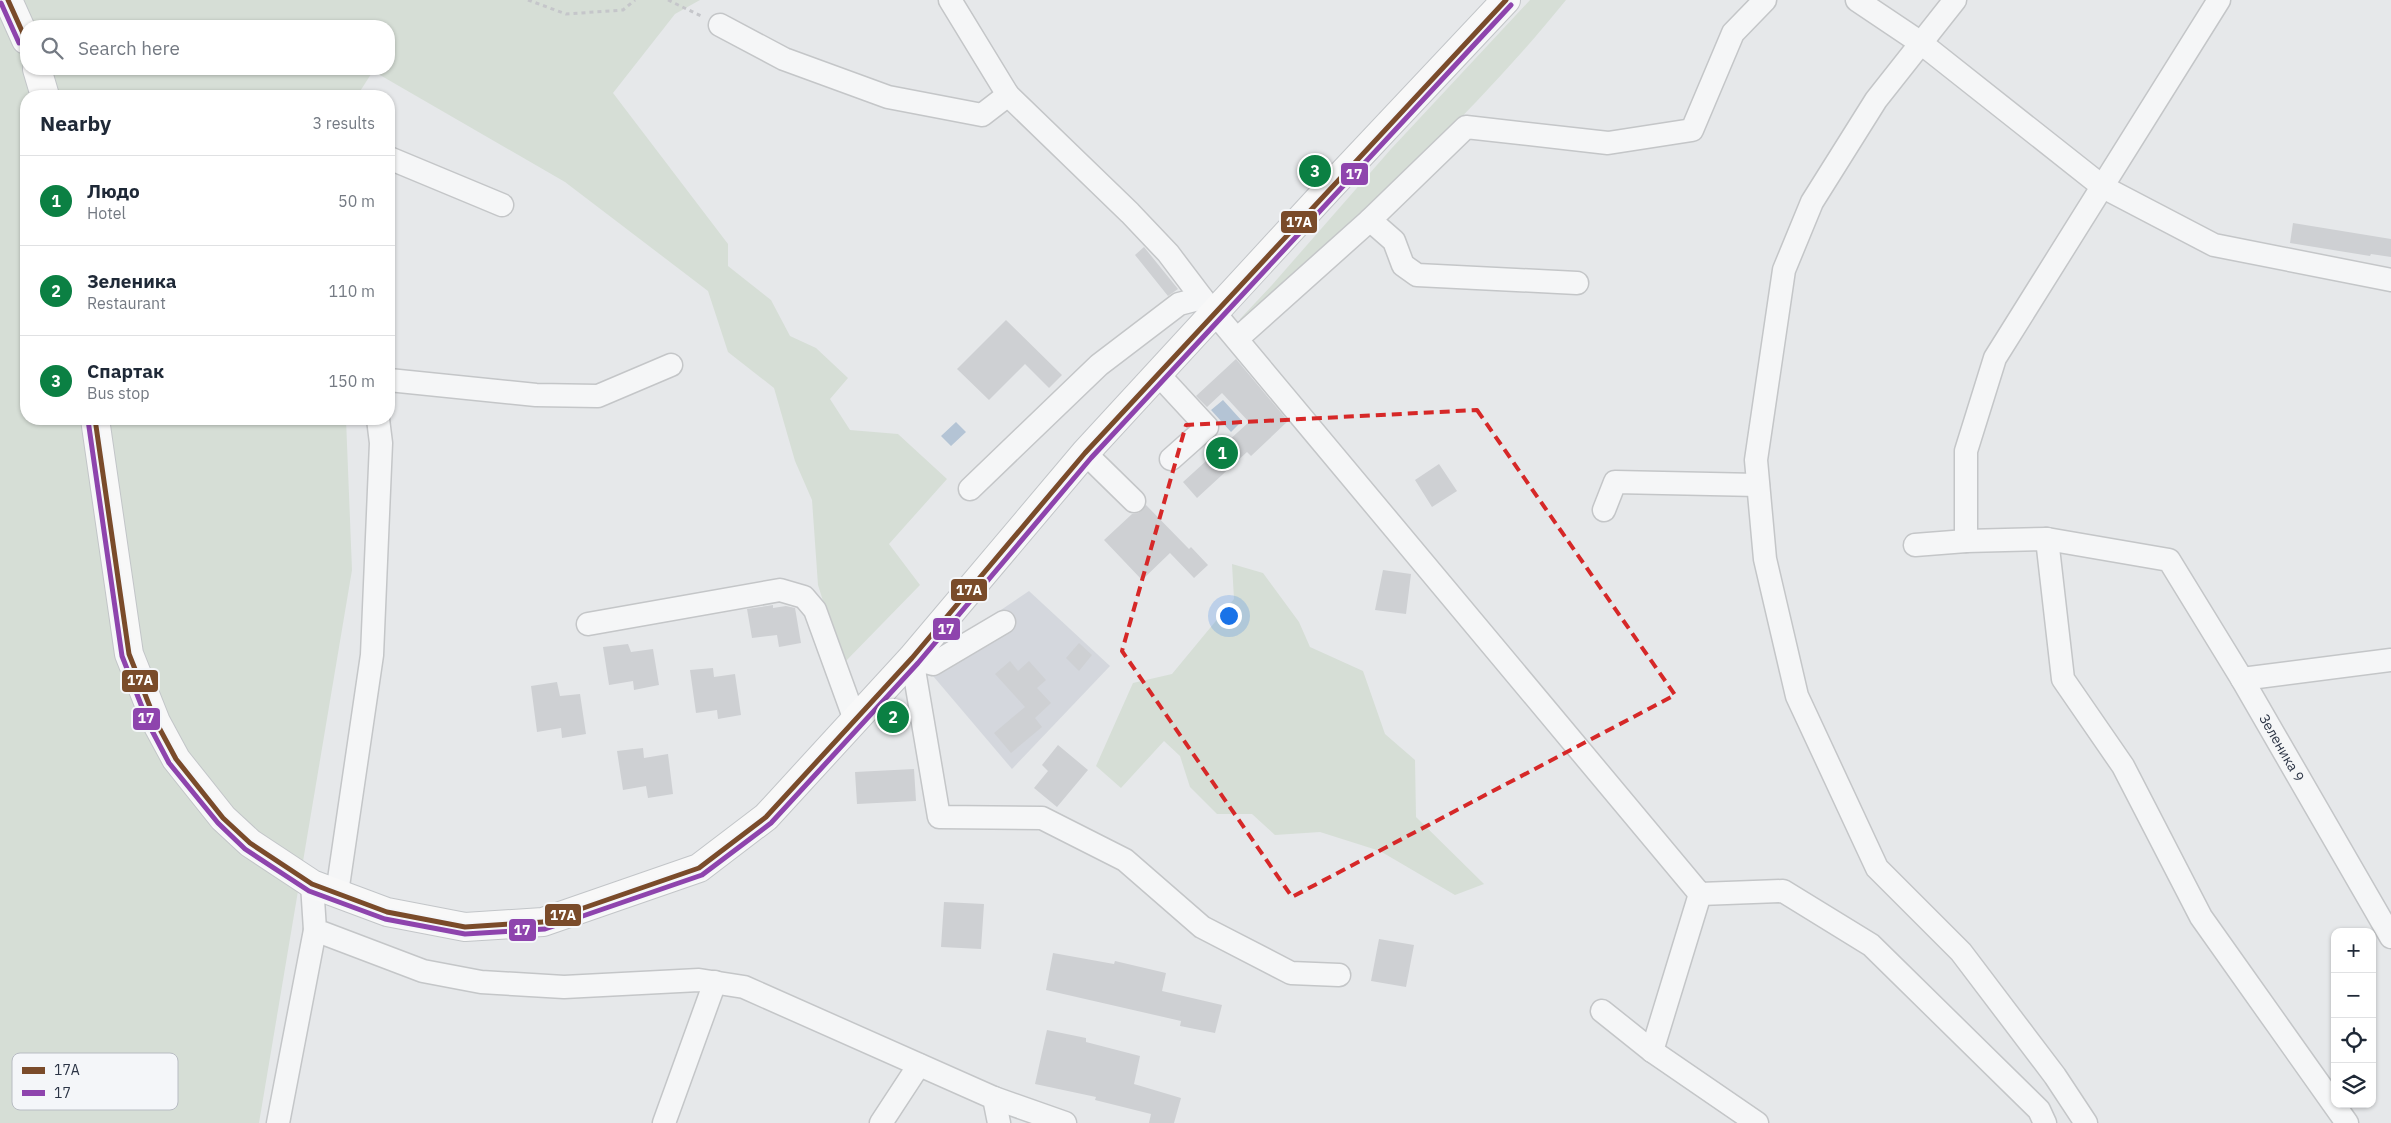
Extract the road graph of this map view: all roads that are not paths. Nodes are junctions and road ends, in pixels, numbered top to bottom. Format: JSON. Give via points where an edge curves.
{"nodes":[{"id":1,"x":8,"y":0,"type":"edge"},
{"id":2,"x":950,"y":0,"type":"edge"},
{"id":3,"x":1506,"y":0,"type":"edge"},
{"id":4,"x":1765,"y":0,"type":"edge"},
{"id":5,"x":1856,"y":0,"type":"edge"},
{"id":6,"x":1955,"y":0,"type":"edge"},
{"id":7,"x":2220,"y":0,"type":"edge"},
{"id":8,"x":720,"y":25,"type":"road end"},
{"id":9,"x":20,"y":27,"type":"edge"},
{"id":10,"x":1921,"y":43,"type":"junction"},
{"id":11,"x":39,"y":75,"type":"edge"},
{"id":12,"x":43,"y":90,"type":"edge"},
{"id":13,"x":1008,"y":95,"type":"junction"},
{"id":14,"x":395,"y":161,"type":"edge"},
{"id":15,"x":2103,"y":188,"type":"junction"},
{"id":16,"x":502,"y":206,"type":"dead end"},
{"id":17,"x":1370,"y":220,"type":"junction"},
{"id":18,"x":2391,"y":280,"type":"edge"},
{"id":19,"x":1577,"y":283,"type":"dead end"},
{"id":20,"x":1207,"y":306,"type":"junction"},
{"id":21,"x":1237,"y":340,"type":"junction"},
{"id":22,"x":671,"y":365,"type":"dead end"},
{"id":23,"x":1158,"y":374,"type":"junction"},
{"id":24,"x":395,"y":381,"type":"edge"},
{"id":25,"x":96,"y":425,"type":"edge"},
{"id":26,"x":379,"y":425,"type":"edge"},
{"id":27,"x":1085,"y":453,"type":"junction"},
{"id":28,"x":1171,"y":459,"type":"dead end"},
{"id":29,"x":1758,"y":485,"type":"junction"},
{"id":30,"x":970,"y":489,"type":"dead end"},
{"id":31,"x":1134,"y":501,"type":"dead end"},
{"id":32,"x":1604,"y":510,"type":"dead end"},
{"id":33,"x":2047,"y":539,"type":"junction"},
{"id":34,"x":1966,"y":541,"type":"junction"},
{"id":35,"x":1915,"y":545,"type":"dead end"},
{"id":36,"x":1004,"y":622,"type":"dead end"},
{"id":37,"x":588,"y":624,"type":"dead end"},
{"id":38,"x":912,"y":658,"type":"junction"},
{"id":39,"x":2391,"y":660,"type":"edge"},
{"id":40,"x":2242,"y":679,"type":"junction"},
{"id":41,"x":855,"y":720,"type":"junction"},
{"id":42,"x":325,"y":889,"type":"junction"},
{"id":43,"x":1700,"y":894,"type":"junction"},
{"id":44,"x":315,"y":930,"type":"junction"},
{"id":45,"x":2391,"y":937,"type":"edge"},
{"id":46,"x":1339,"y":975,"type":"dead end"},
{"id":47,"x":715,"y":982,"type":"junction"},
{"id":48,"x":1602,"y":1011,"type":"dead end"},
{"id":49,"x":1652,"y":1051,"type":"junction"},
{"id":50,"x":919,"y":1065,"type":"junction"},
{"id":51,"x":994,"y":1098,"type":"junction"},
{"id":52,"x":278,"y":1123,"type":"edge"},
{"id":53,"x":664,"y":1123,"type":"edge"},
{"id":54,"x":881,"y":1123,"type":"edge"},
{"id":55,"x":1000,"y":1123,"type":"edge"},
{"id":56,"x":1065,"y":1123,"type":"edge"},
{"id":57,"x":1757,"y":1123,"type":"edge"},
{"id":58,"x":2045,"y":1123,"type":"edge"},
{"id":59,"x":2086,"y":1123,"type":"edge"},
{"id":60,"x":2347,"y":1123,"type":"edge"}],
"edges":[{"from":1,"to":9,"type":"main road"},
{"from":2,"to":13,"type":"street"},
{"from":3,"to":20,"type":"main road"},
{"from":4,"to":17,"type":"street","via":[[1733,33],[1692,130],[1608,144],[1466,127]]},
{"from":5,"to":10,"type":"street"},
{"from":6,"to":10,"type":"street"},
{"from":7,"to":15,"type":"street"},
{"from":8,"to":13,"type":"street","via":[[784,58],[888,98],[982,115]]},
{"from":10,"to":15,"type":"street"},
{"from":10,"to":29,"type":"street","via":[[1876,100],[1812,202],[1784,270],[1756,460]]},
{"from":11,"to":12,"type":"main road"},
{"from":13,"to":20,"type":"street","via":[[1130,212],[1168,253]]},
{"from":14,"to":16,"type":"street"},
{"from":15,"to":18,"type":"street","via":[[2214,245]]},
{"from":15,"to":34,"type":"street","via":[[1995,358],[1966,451]]},
{"from":17,"to":19,"type":"street","via":[[1394,241],[1403,265],[1417,275]]},
{"from":17,"to":21,"type":"street"},
{"from":20,"to":21,"type":"street"},
{"from":20,"to":23,"type":"main road"},
{"from":20,"to":30,"type":"street","via":[[1178,304],[1098,364]]},
{"from":21,"to":43,"type":"street"},
{"from":22,"to":24,"type":"street","via":[[598,396],[536,395]]},
{"from":23,"to":27,"type":"main road"},
{"from":23,"to":28,"type":"street","via":[[1207,427]]},
{"from":25,"to":42,"type":"main road","via":[[129,654],[156,722],[176,759],[223,818],[250,842]]},
{"from":26,"to":42,"type":"street","via":[[382,443],[372,655]]},
{"from":27,"to":31,"type":"street"},
{"from":27,"to":38,"type":"main road"},
{"from":29,"to":32,"type":"street","via":[[1615,482]]},
{"from":29,"to":59,"type":"street","via":[[1765,558],[1797,696],[1877,868],[1961,952],[2055,1076]]},
{"from":33,"to":34,"type":"street"},
{"from":33,"to":40,"type":"street","name":"Зеленика 9","via":[[2169,560]]},
{"from":33,"to":60,"type":"street","via":[[2063,679],[2123,766],[2201,917]]},
{"from":34,"to":35,"type":"street"},
{"from":36,"to":38,"type":"street","via":[[934,664]]},
{"from":37,"to":41,"type":"street","via":[[780,590],[804,597],[815,610]]},
{"from":38,"to":41,"type":"main road"},
{"from":38,"to":46,"type":"street","via":[[939,817],[1042,818],[1125,860],[1202,927],[1290,973]]},
{"from":39,"to":40,"type":"street"},
{"from":40,"to":45,"type":"street","name":"Зеленика 9"},
{"from":41,"to":42,"type":"main road","via":[[766,817],[699,868],[543,922],[465,927],[387,912]]},
{"from":42,"to":44,"type":"street"},
{"from":43,"to":49,"type":"street"},
{"from":43,"to":58,"type":"street","via":[[1783,891],[1871,945],[2039,1110]]},
{"from":44,"to":47,"type":"street","via":[[423,972],[481,982],[564,987],[699,980]]},
{"from":44,"to":52,"type":"street"},
{"from":47,"to":50,"type":"street","via":[[744,987]]},
{"from":47,"to":53,"type":"street"},
{"from":48,"to":49,"type":"street"},
{"from":49,"to":57,"type":"street"},
{"from":50,"to":51,"type":"street"},
{"from":50,"to":54,"type":"street"},
{"from":51,"to":55,"type":"street"},
{"from":51,"to":56,"type":"street"}]}
